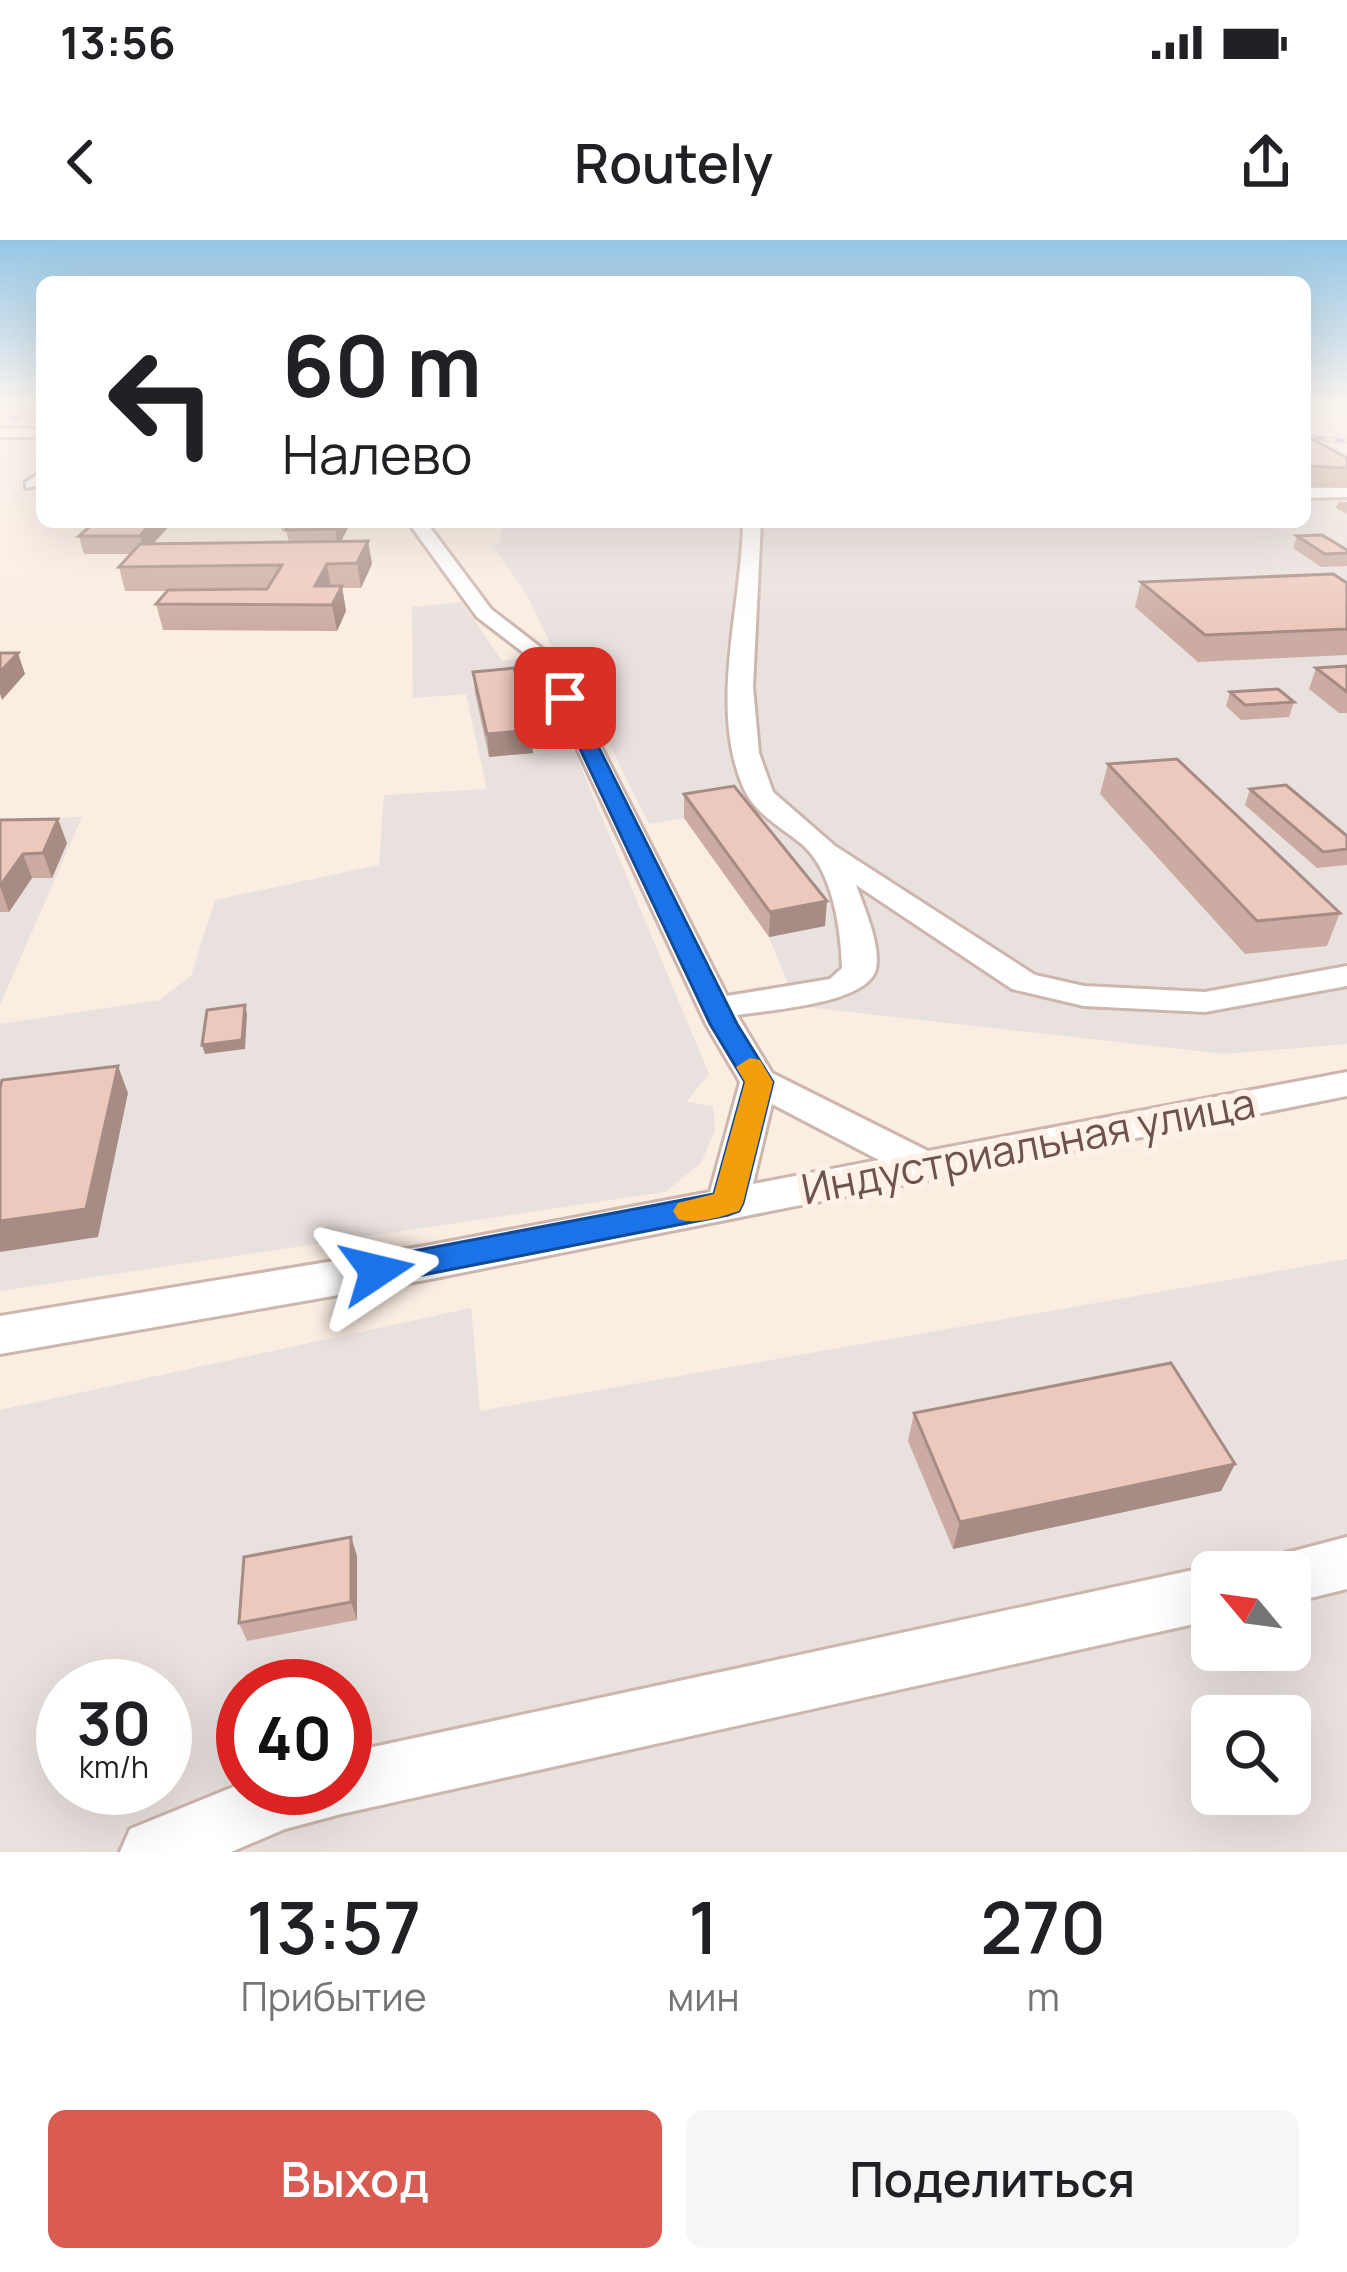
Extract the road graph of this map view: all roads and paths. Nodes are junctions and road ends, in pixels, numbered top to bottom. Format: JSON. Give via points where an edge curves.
{"nodes":[{"id":1,"x":1347,"y":492,"type":"edge"},
{"id":2,"x":1311,"y":493,"type":"edge"},
{"id":3,"x":421,"y":528,"type":"edge"},
{"id":4,"x":752,"y":528,"type":"edge"},
{"id":5,"x":826,"y":851,"type":"junction"},
{"id":6,"x":1347,"y":976,"type":"edge"},
{"id":7,"x":716,"y":1008,"type":"junction"},
{"id":8,"x":759,"y":1082,"type":"junction"},
{"id":9,"x":1347,"y":1084,"type":"edge"},
{"id":10,"x":924,"y":1166,"type":"junction"},
{"id":11,"x":728,"y":1203,"type":"junction"},
{"id":12,"x":0,"y":1335,"type":"edge"},
{"id":13,"x":1347,"y":1563,"type":"edge"},
{"id":14,"x":1311,"y":1571,"type":"edge"},
{"id":15,"x":1191,"y":1598,"type":"edge"},
{"id":16,"x":372,"y":1778,"type":"edge"},
{"id":17,"x":243,"y":1815,"type":"edge"},
{"id":18,"x":153,"y":1852,"type":"edge"}],
"edges":[{"from":1,"to":2,"type":"street"},
{"from":3,"to":7,"type":"street","via":[[484,613],[546,660]]},
{"from":4,"to":5,"type":"street","via":[[737,693],[757,790]]},
{"from":5,"to":6,"type":"street","via":[[1024,982],[1084,997],[1205,1002]]},
{"from":5,"to":7,"type":"street","via":[[859,942],[859,970],[841,987]]},
{"from":7,"to":8,"type":"street"},
{"from":8,"to":10,"type":"street"},
{"from":8,"to":11,"type":"street"},
{"from":9,"to":10,"type":"street","name":"Индустриальная улица"},
{"from":10,"to":11,"type":"street","name":"Индустриальная улица"},
{"from":11,"to":12,"type":"street","name":"Индустриальная улица"},
{"from":13,"to":14,"type":"street"},
{"from":15,"to":16,"type":"street"},
{"from":17,"to":18,"type":"street"}]}
